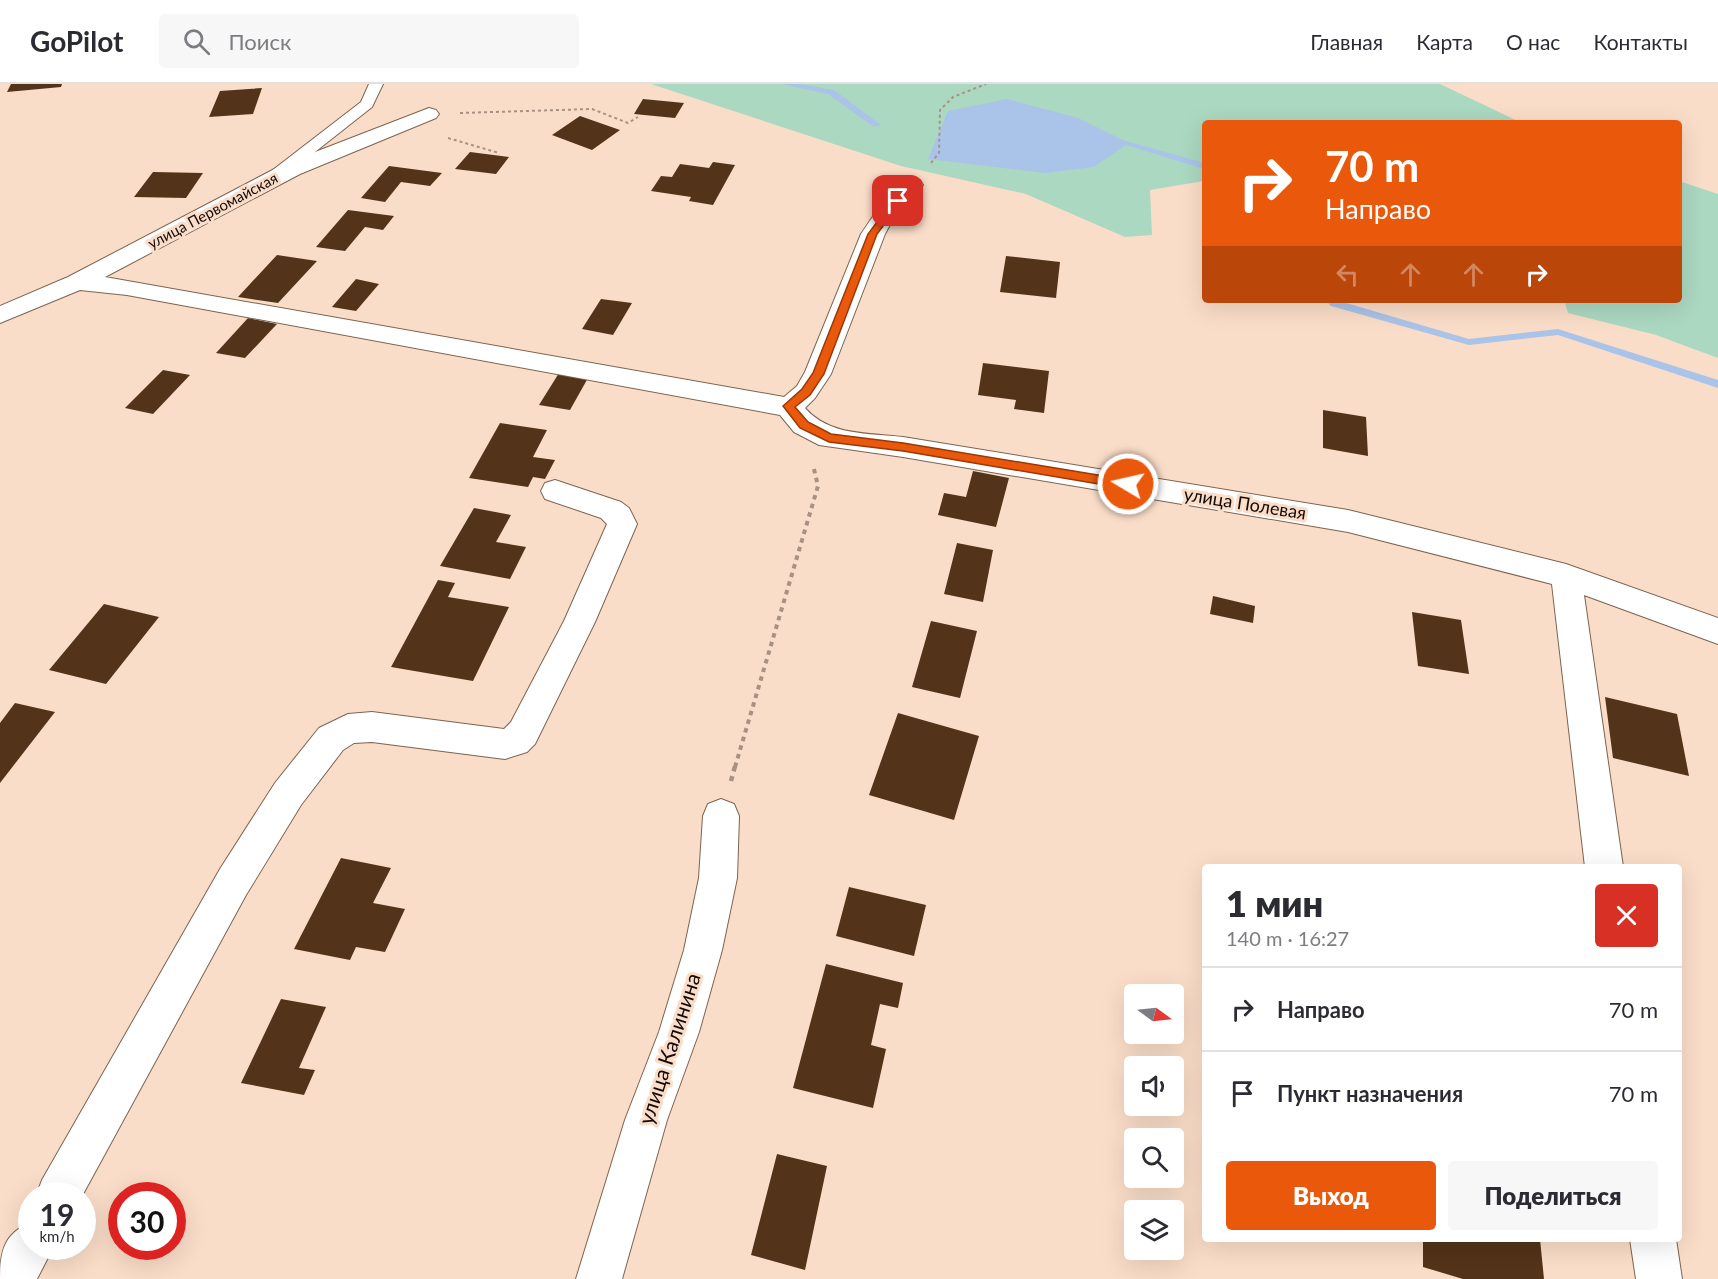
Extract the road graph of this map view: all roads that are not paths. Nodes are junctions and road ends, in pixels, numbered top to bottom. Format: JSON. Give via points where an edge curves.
{"nodes":[{"id":1,"x":376,"y":84,"type":"edge"},
{"id":2,"x":418,"y":118,"type":"road end"},
{"id":3,"x":267,"y":183,"type":"junction"},
{"id":4,"x":912,"y":185,"type":"road end"},
{"id":5,"x":77,"y":282,"type":"junction"},
{"id":6,"x":0,"y":315,"type":"edge"},
{"id":7,"x":789,"y":406,"type":"junction"},
{"id":8,"x":555,"y":491,"type":"dead end"},
{"id":9,"x":1566,"y":576,"type":"junction"},
{"id":10,"x":1718,"y":631,"type":"edge"},
{"id":11,"x":721,"y":816,"type":"road end"},
{"id":12,"x":1604,"y":864,"type":"edge"},
{"id":13,"x":66,"y":1182,"type":"edge"},
{"id":14,"x":1653,"y":1242,"type":"edge"},
{"id":15,"x":23,"y":1260,"type":"edge"},
{"id":16,"x":12,"y":1279,"type":"edge"},
{"id":17,"x":599,"y":1279,"type":"edge"},
{"id":18,"x":1659,"y":1279,"type":"edge"}],
"edges":[{"from":1,"to":3,"type":"lane","via":[[367,104]]},
{"from":2,"to":3,"type":"street","name":"улица Первомайская"},
{"from":3,"to":5,"type":"street","name":"улица Первомайская"},
{"from":4,"to":7,"type":"street","via":[[873,234],[818,374],[806,392]]},
{"from":5,"to":6,"type":"street","name":"улица Первомайская"},
{"from":5,"to":7,"type":"street","via":[[138,289]]},
{"from":7,"to":9,"type":"street","name":"улица Полевая","via":[[804,425],[829,438],[1348,521]]},
{"from":8,"to":13,"type":"street","via":[[612,510],[622,524],[579,622],[523,733],[506,744],[372,727],[348,729],[331,739],[288,794],[233,882]]},
{"from":9,"to":10,"type":"street","name":"улица Полевая"},
{"from":9,"to":12,"type":"street"},
{"from":11,"to":17,"type":"street","name":"улица Калинина","via":[[718,878],[702,950]]},
{"from":14,"to":18,"type":"street"},
{"from":15,"to":16,"type":"street"}]}
